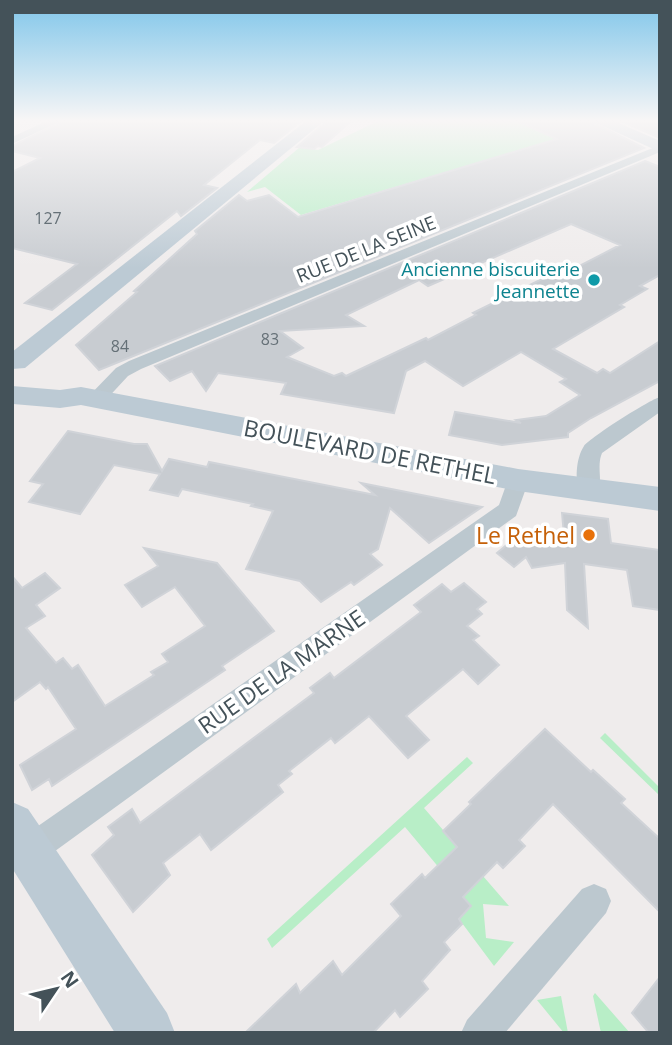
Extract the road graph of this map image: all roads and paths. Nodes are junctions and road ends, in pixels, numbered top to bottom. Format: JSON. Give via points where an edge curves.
{"nodes":[{"id":1,"x":257,"y":170,"type":"edge"},
{"id":2,"x":607,"y":170,"type":"edge"},
{"id":3,"x":20,"y":366,"type":"edge"},
{"id":4,"x":13,"y":396,"type":"edge"},
{"id":5,"x":89,"y":397,"type":"junction"},
{"id":6,"x":660,"y":403,"type":"edge"},
{"id":7,"x":518,"y":480,"type":"junction"},
{"id":8,"x":589,"y":489,"type":"junction"},
{"id":9,"x":660,"y":499,"type":"edge"},
{"id":10,"x":20,"y":838,"type":"edge"},
{"id":11,"x":594,"y":901,"type":"dead end"},
{"id":12,"x":148,"y":1033,"type":"edge"},
{"id":13,"x":480,"y":1033,"type":"edge"}],
"edges":[{"from":1,"to":3,"type":"street"},
{"from":2,"to":5,"type":"street","name":"RUE DE LA SEINE","via":[[126,369]]},
{"from":3,"to":4,"type":"street","via":[[25,387]]},
{"from":3,"to":5,"type":"street","name":"BOULEVARD DE RETHEL"},
{"from":4,"to":5,"type":"street","name":"BOULEVARD DE RETHEL"},
{"from":5,"to":7,"type":"street","name":"BOULEVARD DE RETHEL"},
{"from":6,"to":8,"type":"street","via":[[593,449],[588,461]]},
{"from":7,"to":8,"type":"street","name":"BOULEVARD DE RETHEL"},
{"from":7,"to":10,"type":"street","name":"RUE DE LA MARNE","via":[[508,510]]},
{"from":8,"to":9,"type":"street","name":"BOULEVARD DE RETHEL"},
{"from":10,"to":12,"type":"street"},
{"from":11,"to":13,"type":"street"}]}
